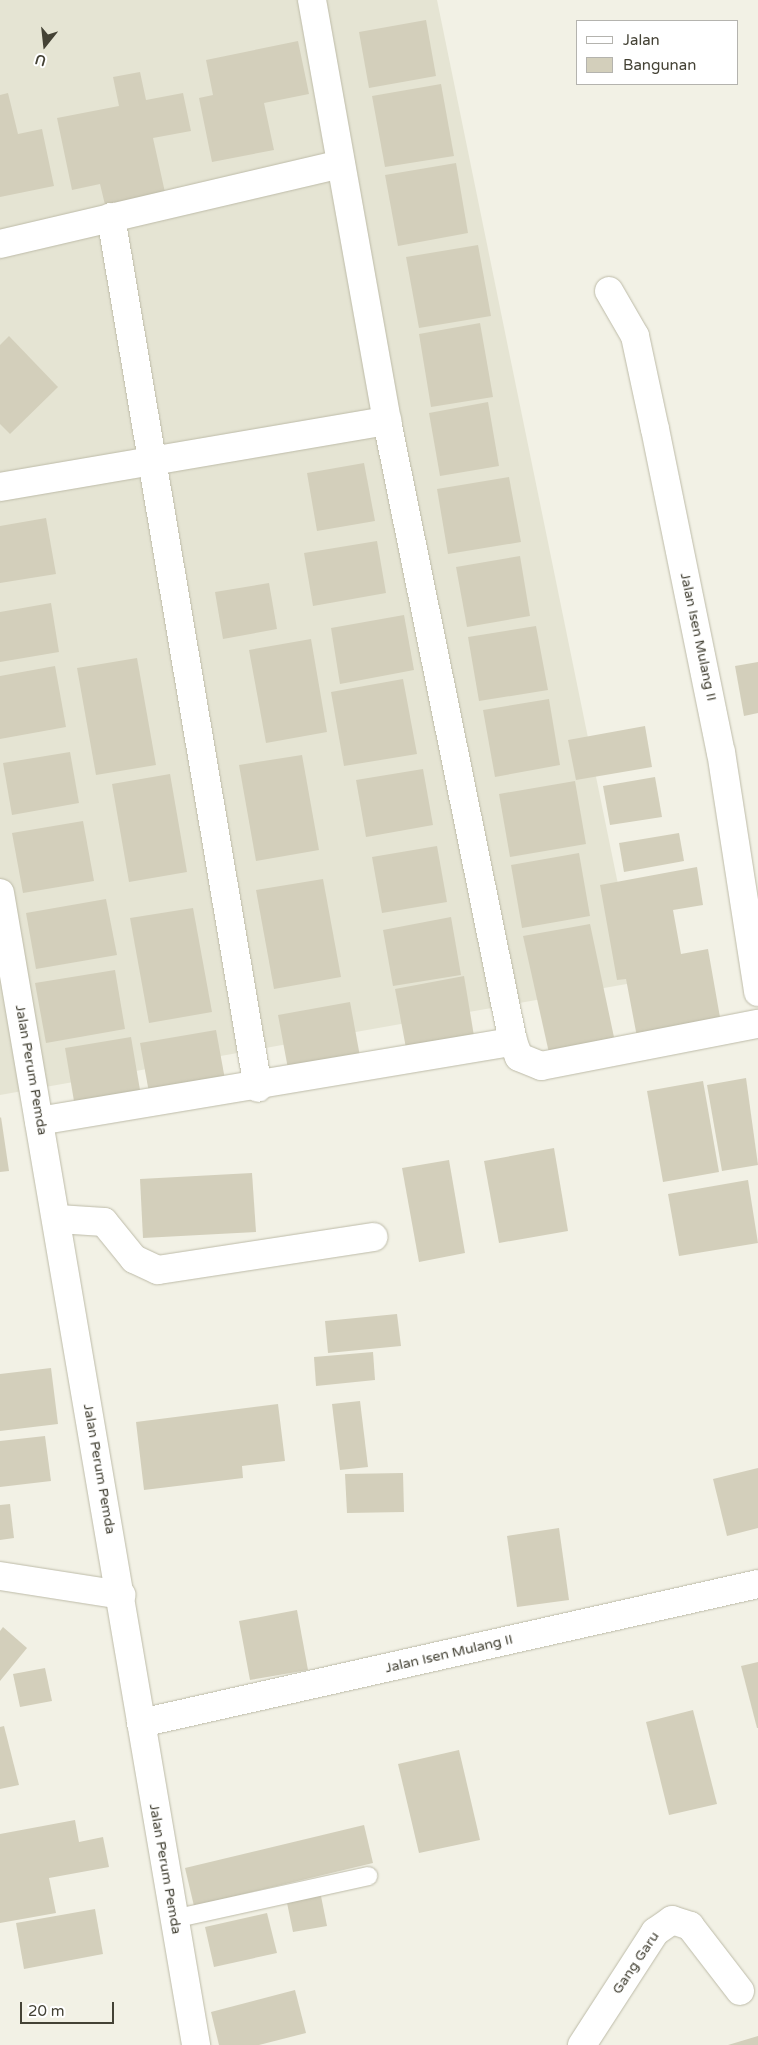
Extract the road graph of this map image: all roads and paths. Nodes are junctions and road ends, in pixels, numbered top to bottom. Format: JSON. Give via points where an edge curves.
{"nodes":[{"id":1,"x":312,"y":0,"type":"edge"},
{"id":2,"x":340,"y":164,"type":"junction"},
{"id":3,"x":111,"y":218,"type":"junction"},
{"id":4,"x":0,"y":244,"type":"edge"},
{"id":5,"x":609,"y":290,"type":"dead end"},
{"id":6,"x":387,"y":421,"type":"junction"},
{"id":7,"x":154,"y":461,"type":"junction"},
{"id":8,"x":0,"y":487,"type":"edge"},
{"id":9,"x":0,"y":893,"type":"edge"},
{"id":10,"x":758,"y":992,"type":"edge"},
{"id":11,"x":758,"y":1024,"type":"edge"},
{"id":12,"x":513,"y":1042,"type":"junction"},
{"id":13,"x":258,"y":1088,"type":"junction"},
{"id":14,"x":40,"y":1122,"type":"junction"},
{"id":15,"x":58,"y":1219,"type":"junction"},
{"id":16,"x":372,"y":1237,"type":"dead end"},
{"id":17,"x":0,"y":1576,"type":"edge"},
{"id":18,"x":758,"y":1584,"type":"edge"},
{"id":19,"x":122,"y":1595,"type":"junction"},
{"id":20,"x":141,"y":1723,"type":"junction"},
{"id":21,"x":368,"y":1876,"type":"dead end"},
{"id":22,"x":173,"y":1919,"type":"junction"},
{"id":23,"x":740,"y":1991,"type":"dead end"},
{"id":24,"x":196,"y":2045,"type":"edge"},
{"id":25,"x":582,"y":2045,"type":"edge"}],
"edges":[{"from":1,"to":2,"type":"street"},
{"from":2,"to":3,"type":"street"},
{"from":2,"to":6,"type":"street"},
{"from":3,"to":4,"type":"street"},
{"from":3,"to":7,"type":"street"},
{"from":5,"to":10,"type":"street","name":"Jalan Isen Mulang II","via":[[635,336],[655,429],[721,752]]},
{"from":6,"to":7,"type":"street"},
{"from":6,"to":12,"type":"street"},
{"from":7,"to":8,"type":"street"},
{"from":7,"to":13,"type":"street"},
{"from":9,"to":14,"type":"street","name":"Jalan Perum Pemda"},
{"from":11,"to":12,"type":"street","via":[[541,1066],[520,1057]]},
{"from":12,"to":13,"type":"street"},
{"from":13,"to":14,"type":"street"},
{"from":14,"to":15,"type":"street","name":"Jalan Perum Pemda"},
{"from":15,"to":16,"type":"street","via":[[104,1222],[134,1259],[158,1270]]},
{"from":15,"to":19,"type":"street","name":"Jalan Perum Pemda"},
{"from":17,"to":19,"type":"street"},
{"from":18,"to":20,"type":"street","name":"Jalan Isen Mulang II"},
{"from":19,"to":20,"type":"street","name":"Jalan Perum Pemda"},
{"from":20,"to":22,"type":"street","name":"Jalan Perum Pemda"},
{"from":21,"to":22,"type":"lane"},
{"from":22,"to":24,"type":"street","name":"Jalan Perum Pemda"},
{"from":23,"to":25,"type":"street","name":"Gang Garu","via":[[690,1926],[672,1920],[655,1932]]}]}
